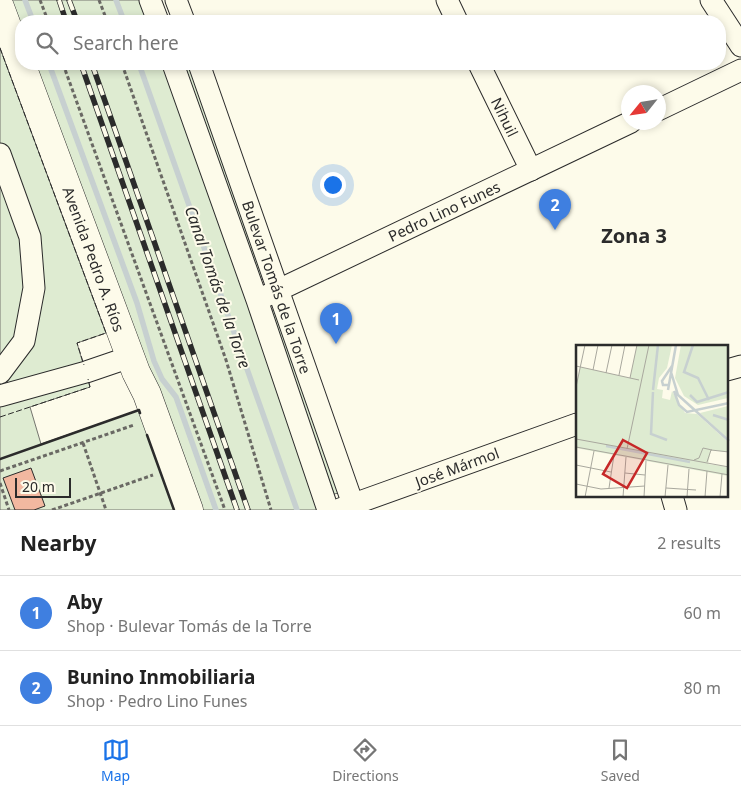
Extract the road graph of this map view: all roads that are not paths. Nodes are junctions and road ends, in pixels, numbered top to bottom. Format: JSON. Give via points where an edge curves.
{"nodes":[{"id":1,"x":150,"y":0,"type":"edge"},
{"id":2,"x":176,"y":0,"type":"edge"},
{"id":3,"x":447,"y":0,"type":"edge"},
{"id":4,"x":711,"y":0,"type":"edge"},
{"id":5,"x":0,"y":8,"type":"edge"},
{"id":6,"x":156,"y":15,"type":"edge"},
{"id":7,"x":182,"y":15,"type":"edge"},
{"id":8,"x":455,"y":15,"type":"edge"},
{"id":9,"x":721,"y":15,"type":"edge"},
{"id":10,"x":726,"y":23,"type":"edge"},
{"id":11,"x":741,"y":46,"type":"edge"},
{"id":12,"x":15,"y":48,"type":"edge"},
{"id":13,"x":23,"y":70,"type":"edge"},
{"id":14,"x":175,"y":70,"type":"edge"},
{"id":15,"x":200,"y":70,"type":"edge"},
{"id":16,"x":481,"y":70,"type":"edge"},
{"id":17,"x":741,"y":70,"type":"edge"},
{"id":18,"x":666,"y":106,"type":"edge"},
{"id":19,"x":621,"y":127,"type":"edge"},
{"id":20,"x":0,"y":154,"type":"edge"},
{"id":21,"x":531,"y":170,"type":"junction"},
{"id":22,"x":278,"y":290,"type":"junction"},
{"id":23,"x":257,"y":300,"type":"junction"},
{"id":24,"x":130,"y":357,"type":"junction"},
{"id":25,"x":741,"y":366,"type":"edge"},
{"id":26,"x":728,"y":370,"type":"edge"},
{"id":27,"x":0,"y":373,"type":"edge"},
{"id":28,"x":0,"y":396,"type":"edge"},
{"id":29,"x":576,"y":424,"type":"edge"},
{"id":30,"x":348,"y":508,"type":"edge"},
{"id":31,"x":188,"y":510,"type":"edge"},
{"id":32,"x":328,"y":510,"type":"edge"}],
"edges":[{"from":1,"to":6,"type":"street"},
{"from":2,"to":7,"type":"street"},
{"from":3,"to":8,"type":"street"},
{"from":4,"to":9,"type":"street"},
{"from":5,"to":12,"type":"main road","name":"Avenida Pedro A. Ríos"},
{"from":10,"to":11,"type":"street"},
{"from":13,"to":24,"type":"main road","name":"Avenida Pedro A. Ríos"},
{"from":14,"to":23,"type":"street","name":"Bulevar Tomás de la Torre"},
{"from":15,"to":22,"type":"street","name":"Bulevar Tomás de la Torre"},
{"from":16,"to":21,"type":"street","name":"Nihuil"},
{"from":17,"to":18,"type":"street"},
{"from":19,"to":21,"type":"street","name":"Pedro Lino Funes"},
{"from":20,"to":27,"type":"street","via":[[30,237],[34,288],[24,341]]},
{"from":21,"to":22,"type":"street","name":"Pedro Lino Funes"},
{"from":22,"to":23,"type":"street","name":"Pedro Lino Funes"},
{"from":22,"to":30,"type":"street","name":"Bulevar Tomás de la Torre"},
{"from":23,"to":32,"type":"street","name":"Bulevar Tomás de la Torre"},
{"from":24,"to":28,"type":"street"},
{"from":24,"to":31,"type":"main road","name":"Avenida Pedro A. Ríos","via":[[148,394]]},
{"from":25,"to":26,"type":"street"},
{"from":29,"to":30,"type":"street","name":"José Mármol"}]}
